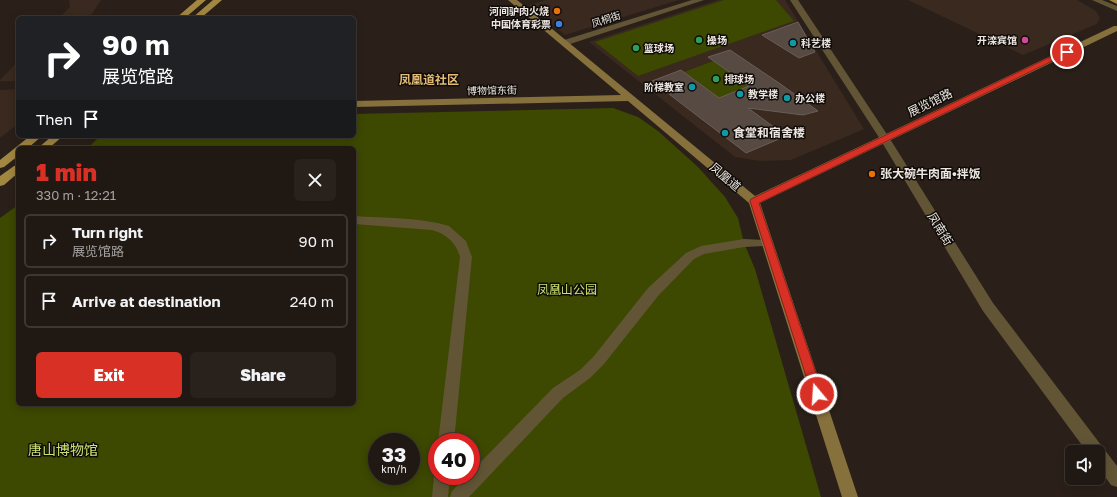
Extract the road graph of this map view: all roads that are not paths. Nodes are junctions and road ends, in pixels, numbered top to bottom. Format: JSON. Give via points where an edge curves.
{"nodes":[{"id":1,"x":202,"y":0,"type":"edge"},
{"id":2,"x":218,"y":0,"type":"edge"},
{"id":3,"x":512,"y":0,"type":"edge"},
{"id":4,"x":700,"y":0,"type":"edge"},
{"id":5,"x":794,"y":0,"type":"edge"},
{"id":6,"x":1096,"y":0,"type":"edge"},
{"id":7,"x":1113,"y":0,"type":"edge"},
{"id":8,"x":1117,"y":2,"type":"edge"},
{"id":9,"x":1117,"y":10,"type":"edge"},
{"id":10,"x":182,"y":16,"type":"edge"},
{"id":11,"x":198,"y":16,"type":"edge"},
{"id":12,"x":1117,"y":28,"type":"edge"},
{"id":13,"x":564,"y":44,"type":"junction"},
{"id":14,"x":630,"y":98,"type":"junction"},
{"id":15,"x":356,"y":104,"type":"edge"},
{"id":16,"x":34,"y":138,"type":"edge"},
{"id":17,"x":56,"y":138,"type":"edge"},
{"id":18,"x":885,"y":139,"type":"junction"},
{"id":19,"x":24,"y":146,"type":"edge"},
{"id":20,"x":46,"y":146,"type":"edge"},
{"id":21,"x":16,"y":153,"type":"edge"},
{"id":22,"x":0,"y":165,"type":"edge"},
{"id":23,"x":16,"y":170,"type":"edge"},
{"id":24,"x":0,"y":182,"type":"edge"},
{"id":25,"x":754,"y":201,"type":"junction"},
{"id":26,"x":356,"y":220,"type":"edge"},
{"id":27,"x":760,"y":243,"type":"dead end"},
{"id":28,"x":447,"y":433,"type":"edge"},
{"id":29,"x":1091,"y":445,"type":"edge"},
{"id":30,"x":1105,"y":464,"type":"edge"},
{"id":31,"x":1117,"y":479,"type":"edge"},
{"id":32,"x":441,"y":485,"type":"edge"},
{"id":33,"x":440,"y":497,"type":"edge"},
{"id":34,"x":458,"y":497,"type":"edge"},
{"id":35,"x":850,"y":497,"type":"edge"}],
"edges":[{"from":1,"to":10,"type":"main road"},
{"from":2,"to":11,"type":"main road"},
{"from":3,"to":13,"type":"street","name":"凤凰道"},
{"from":4,"to":13,"type":"street","name":"凤桐街"},
{"from":5,"to":18,"type":"street","name":"凤南街"},
{"from":6,"to":9,"type":"street"},
{"from":7,"to":8,"type":"main road"},
{"from":12,"to":18,"type":"street","name":"展览馆路"},
{"from":13,"to":14,"type":"street","name":"凤凰道"},
{"from":14,"to":15,"type":"street","name":"博物馆东街"},
{"from":14,"to":25,"type":"street","name":"凤凰道"},
{"from":16,"to":19,"type":"main road"},
{"from":17,"to":20,"type":"main road"},
{"from":18,"to":25,"type":"street","name":"展览馆路"},
{"from":18,"to":29,"type":"street","name":"凤南街","via":[[988,307]]},
{"from":21,"to":22,"type":"main road"},
{"from":23,"to":24,"type":"main road"},
{"from":25,"to":35,"type":"street"},
{"from":26,"to":28,"type":"street","via":[[432,226],[445,230],[462,244],[466,257]]},
{"from":27,"to":34,"type":"street","via":[[701,250],[690,256],[653,292],[599,360],[585,374],[558,393]]},
{"from":30,"to":31,"type":"street"},
{"from":32,"to":33,"type":"street"}]}
